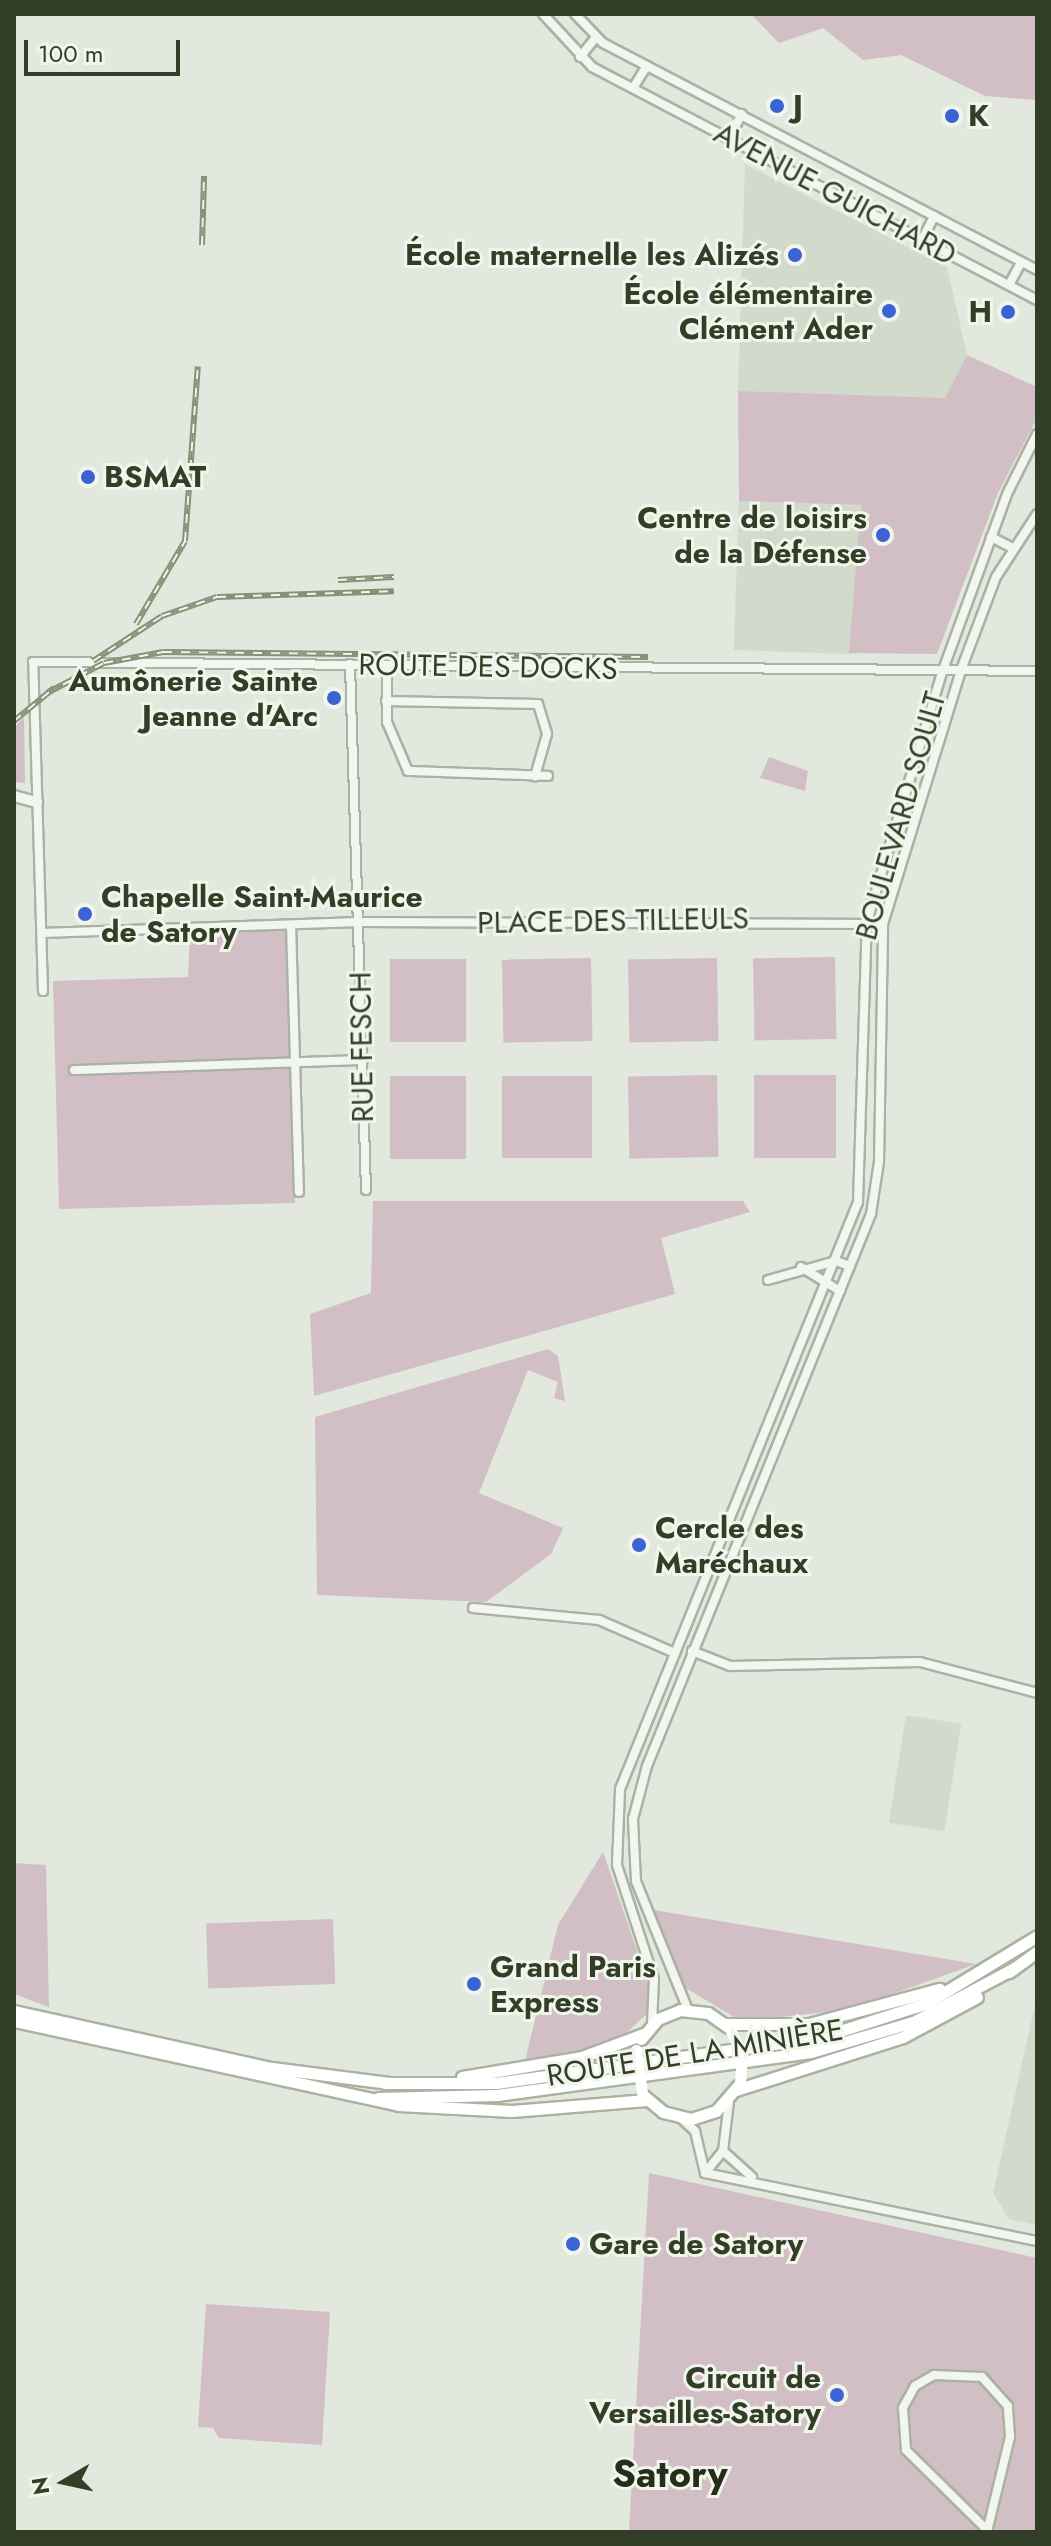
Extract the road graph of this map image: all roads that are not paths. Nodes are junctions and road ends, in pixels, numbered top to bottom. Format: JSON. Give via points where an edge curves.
{"nodes":[{"id":1,"x":543,"y":14,"type":"edge"},
{"id":2,"x":575,"y":14,"type":"edge"},
{"id":3,"x":596,"y":37,"type":"junction"},
{"id":4,"x":580,"y":57,"type":"junction"},
{"id":5,"x":647,"y":66,"type":"junction"},
{"id":6,"x":633,"y":88,"type":"junction"},
{"id":7,"x":742,"y":114,"type":"junction"},
{"id":8,"x":729,"y":139,"type":"junction"},
{"id":9,"x":934,"y":216,"type":"junction"},
{"id":10,"x":922,"y":240,"type":"junction"},
{"id":11,"x":1021,"y":262,"type":"junction"},
{"id":12,"x":1037,"y":270,"type":"edge"},
{"id":13,"x":1009,"y":285,"type":"junction"},
{"id":14,"x":1037,"y":300,"type":"edge"},
{"id":15,"x":1037,"y":434,"type":"edge"},
{"id":16,"x":1037,"y":514,"type":"edge"},
{"id":17,"x":991,"y":537,"type":"junction"},
{"id":18,"x":1013,"y":548,"type":"junction"},
{"id":19,"x":350,"y":664,"type":"junction"},
{"id":20,"x":387,"y":665,"type":"junction"},
{"id":21,"x":943,"y":670,"type":"junction"},
{"id":22,"x":961,"y":670,"type":"junction"},
{"id":23,"x":1037,"y":671,"type":"edge"},
{"id":24,"x":386,"y":701,"type":"junction"},
{"id":25,"x":535,"y":776,"type":"junction"},
{"id":26,"x":548,"y":776,"type":"dead end"},
{"id":27,"x":14,"y":796,"type":"edge"},
{"id":28,"x":37,"y":802,"type":"junction"},
{"id":29,"x":867,"y":921,"type":"junction"},
{"id":30,"x":359,"y":922,"type":"junction"},
{"id":31,"x":883,"y":924,"type":"junction"},
{"id":32,"x":291,"y":925,"type":"junction"},
{"id":33,"x":42,"y":933,"type":"junction"},
{"id":34,"x":43,"y":991,"type":"dead end"},
{"id":35,"x":862,"y":1021,"type":"junction"},
{"id":36,"x":879,"y":1021,"type":"junction"},
{"id":37,"x":363,"y":1060,"type":"junction"},
{"id":38,"x":295,"y":1062,"type":"junction"},
{"id":39,"x":74,"y":1070,"type":"dead end"},
{"id":40,"x":366,"y":1190,"type":"dead end"},
{"id":41,"x":299,"y":1192,"type":"dead end"},
{"id":42,"x":836,"y":1261,"type":"junction"},
{"id":43,"x":850,"y":1266,"type":"junction"},
{"id":44,"x":801,"y":1267,"type":"junction"},
{"id":45,"x":768,"y":1280,"type":"dead end"},
{"id":46,"x":825,"y":1287,"type":"junction"},
{"id":47,"x":840,"y":1291,"type":"junction"},
{"id":48,"x":473,"y":1608,"type":"dead end"},
{"id":49,"x":692,"y":1651,"type":"junction"},
{"id":50,"x":675,"y":1653,"type":"junction"},
{"id":51,"x":1037,"y":1693,"type":"edge"},
{"id":52,"x":1037,"y":1936,"type":"edge"},
{"id":53,"x":1037,"y":1952,"type":"edge"},
{"id":54,"x":991,"y":1966,"type":"junction"},
{"id":55,"x":1014,"y":1968,"type":"junction"},
{"id":56,"x":688,"y":2010,"type":"junction"},
{"id":57,"x":14,"y":2011,"type":"edge"},
{"id":58,"x":14,"y":2021,"type":"edge"},
{"id":59,"x":652,"y":2024,"type":"junction"},
{"id":60,"x":728,"y":2028,"type":"junction"},
{"id":61,"x":643,"y":2034,"type":"junction"},
{"id":62,"x":385,"y":2083,"type":"junction"},
{"id":63,"x":735,"y":2090,"type":"junction"},
{"id":64,"x":645,"y":2096,"type":"junction"},
{"id":65,"x":378,"y":2098,"type":"junction"},
{"id":66,"x":682,"y":2118,"type":"junction"},
{"id":67,"x":723,"y":2151,"type":"junction"},
{"id":68,"x":705,"y":2173,"type":"junction"},
{"id":69,"x":753,"y":2177,"type":"junction"},
{"id":70,"x":1037,"y":2241,"type":"edge"},
{"id":71,"x":988,"y":2532,"type":"edge"}],
"edges":[{"from":1,"to":4,"type":"street","name":"AVENUE GUICHARD"},
{"from":2,"to":3,"type":"street","name":"AVENUE GUICHARD"},
{"from":3,"to":4,"type":"street"},
{"from":3,"to":5,"type":"street","name":"AVENUE GUICHARD"},
{"from":4,"to":6,"type":"street","name":"AVENUE GUICHARD"},
{"from":5,"to":6,"type":"street"},
{"from":5,"to":7,"type":"street","name":"AVENUE GUICHARD"},
{"from":6,"to":8,"type":"street","name":"AVENUE GUICHARD"},
{"from":7,"to":8,"type":"street"},
{"from":7,"to":9,"type":"street","name":"AVENUE GUICHARD"},
{"from":8,"to":10,"type":"street","name":"AVENUE GUICHARD"},
{"from":9,"to":10,"type":"street"},
{"from":9,"to":11,"type":"street","name":"AVENUE GUICHARD"},
{"from":10,"to":13,"type":"street","name":"AVENUE GUICHARD"},
{"from":11,"to":12,"type":"street","name":"AVENUE GUICHARD"},
{"from":11,"to":13,"type":"street"},
{"from":13,"to":14,"type":"street","name":"AVENUE GUICHARD"},
{"from":15,"to":17,"type":"street","name":"BOULEVARD SOULT"},
{"from":16,"to":18,"type":"street","name":"BOULEVARD SOULT"},
{"from":17,"to":18,"type":"street"},
{"from":17,"to":21,"type":"street","name":"BOULEVARD SOULT"},
{"from":18,"to":22,"type":"street","name":"BOULEVARD SOULT"},
{"from":19,"to":20,"type":"street","name":"ROUTE DES DOCKS"},
{"from":19,"to":28,"type":"street","name":"ROUTE DES DOCKS","via":[[33,662]]},
{"from":19,"to":30,"type":"street","name":"RUE FESCH"},
{"from":20,"to":21,"type":"street","name":"ROUTE DES DOCKS"},
{"from":20,"to":24,"type":"street"},
{"from":21,"to":22,"type":"street","name":"ROUTE DES DOCKS"},
{"from":21,"to":29,"type":"street","name":"BOULEVARD SOULT"},
{"from":22,"to":23,"type":"street","name":"ROUTE DES DOCKS"},
{"from":22,"to":31,"type":"street","name":"BOULEVARD SOULT"},
{"from":24,"to":25,"type":"street","via":[[397,758],[408,771]]},
{"from":24,"to":25,"type":"street","via":[[538,704],[547,734]]},
{"from":25,"to":26,"type":"street"},
{"from":27,"to":28,"type":"street"},
{"from":28,"to":33,"type":"street"},
{"from":29,"to":30,"type":"street","name":"PLACE DES TILLEULS"},
{"from":29,"to":31,"type":"street","name":"PLACE DES TILLEULS"},
{"from":29,"to":35,"type":"street","name":"BOULEVARD SOULT"},
{"from":30,"to":32,"type":"street","name":"PLACE DES TILLEULS"},
{"from":30,"to":37,"type":"street","name":"RUE FESCH"},
{"from":31,"to":36,"type":"street","name":"BOULEVARD SOULT"},
{"from":32,"to":33,"type":"street","name":"PLACE DES TILLEULS"},
{"from":32,"to":38,"type":"street"},
{"from":33,"to":34,"type":"street"},
{"from":35,"to":36,"type":"street"},
{"from":35,"to":42,"type":"street","name":"BOULEVARD SOULT","via":[[862,1172]]},
{"from":36,"to":43,"type":"street","name":"BOULEVARD SOULT","via":[[877,1187]]},
{"from":37,"to":38,"type":"street"},
{"from":37,"to":40,"type":"street","name":"RUE FESCH"},
{"from":38,"to":39,"type":"street"},
{"from":38,"to":41,"type":"street"},
{"from":42,"to":43,"type":"street"},
{"from":42,"to":44,"type":"street"},
{"from":42,"to":46,"type":"street","name":"BOULEVARD SOULT"},
{"from":43,"to":47,"type":"street","name":"BOULEVARD SOULT"},
{"from":44,"to":45,"type":"street"},
{"from":44,"to":46,"type":"street"},
{"from":46,"to":47,"type":"street"},
{"from":46,"to":50,"type":"street","name":"BOULEVARD SOULT"},
{"from":47,"to":49,"type":"street","name":"BOULEVARD SOULT"},
{"from":48,"to":50,"type":"street","via":[[599,1620]]},
{"from":49,"to":51,"type":"street","via":[[730,1666],[920,1662]]},
{"from":49,"to":56,"type":"street","name":"BOULEVARD SOULT","via":[[643,1778],[631,1851],[667,1971]]},
{"from":50,"to":59,"type":"street","name":"BOULEVARD SOULT","via":[[615,1811],[622,1891],[658,2001]]},
{"from":52,"to":54,"type":"main road"},
{"from":53,"to":55,"type":"main road"},
{"from":54,"to":60,"type":"main road","via":[[858,2015]]},
{"from":54,"to":62,"type":"main road","name":"ROUTE DE LA MINIÈRE","via":[[911,2010],[818,2038],[496,2083]]},
{"from":55,"to":63,"type":"main road","via":[[903,2037]]},
{"from":55,"to":65,"type":"main road","name":"ROUTE DE LA MINIÈRE","via":[[913,2022],[865,2039],[497,2095]]},
{"from":56,"to":59,"type":"main road"},
{"from":56,"to":60,"type":"main road"},
{"from":57,"to":62,"type":"main road","via":[[272,2068]]},
{"from":58,"to":65,"type":"main road"},
{"from":59,"to":61,"type":"main road"},
{"from":60,"to":63,"type":"main road","bridge":true,"via":[[742,2055]]},
{"from":61,"to":62,"type":"main road","via":[[528,2069]]},
{"from":61,"to":64,"type":"main road","bridge":true,"via":[[636,2050]]},
{"from":63,"to":66,"type":"main road","via":[[708,2115]]},
{"from":63,"to":67,"type":"street"},
{"from":64,"to":65,"type":"main road","via":[[512,2111]]},
{"from":64,"to":66,"type":"main road"},
{"from":66,"to":68,"type":"street","via":[[695,2131]]},
{"from":67,"to":68,"type":"street"},
{"from":67,"to":69,"type":"street"},
{"from":68,"to":69,"type":"street"},
{"from":69,"to":70,"type":"street"},
{"from":71,"to":71,"type":"street","via":[[1010,2437],[1008,2406],[982,2377],[934,2375],[915,2386],[903,2408],[906,2450]]}]}
